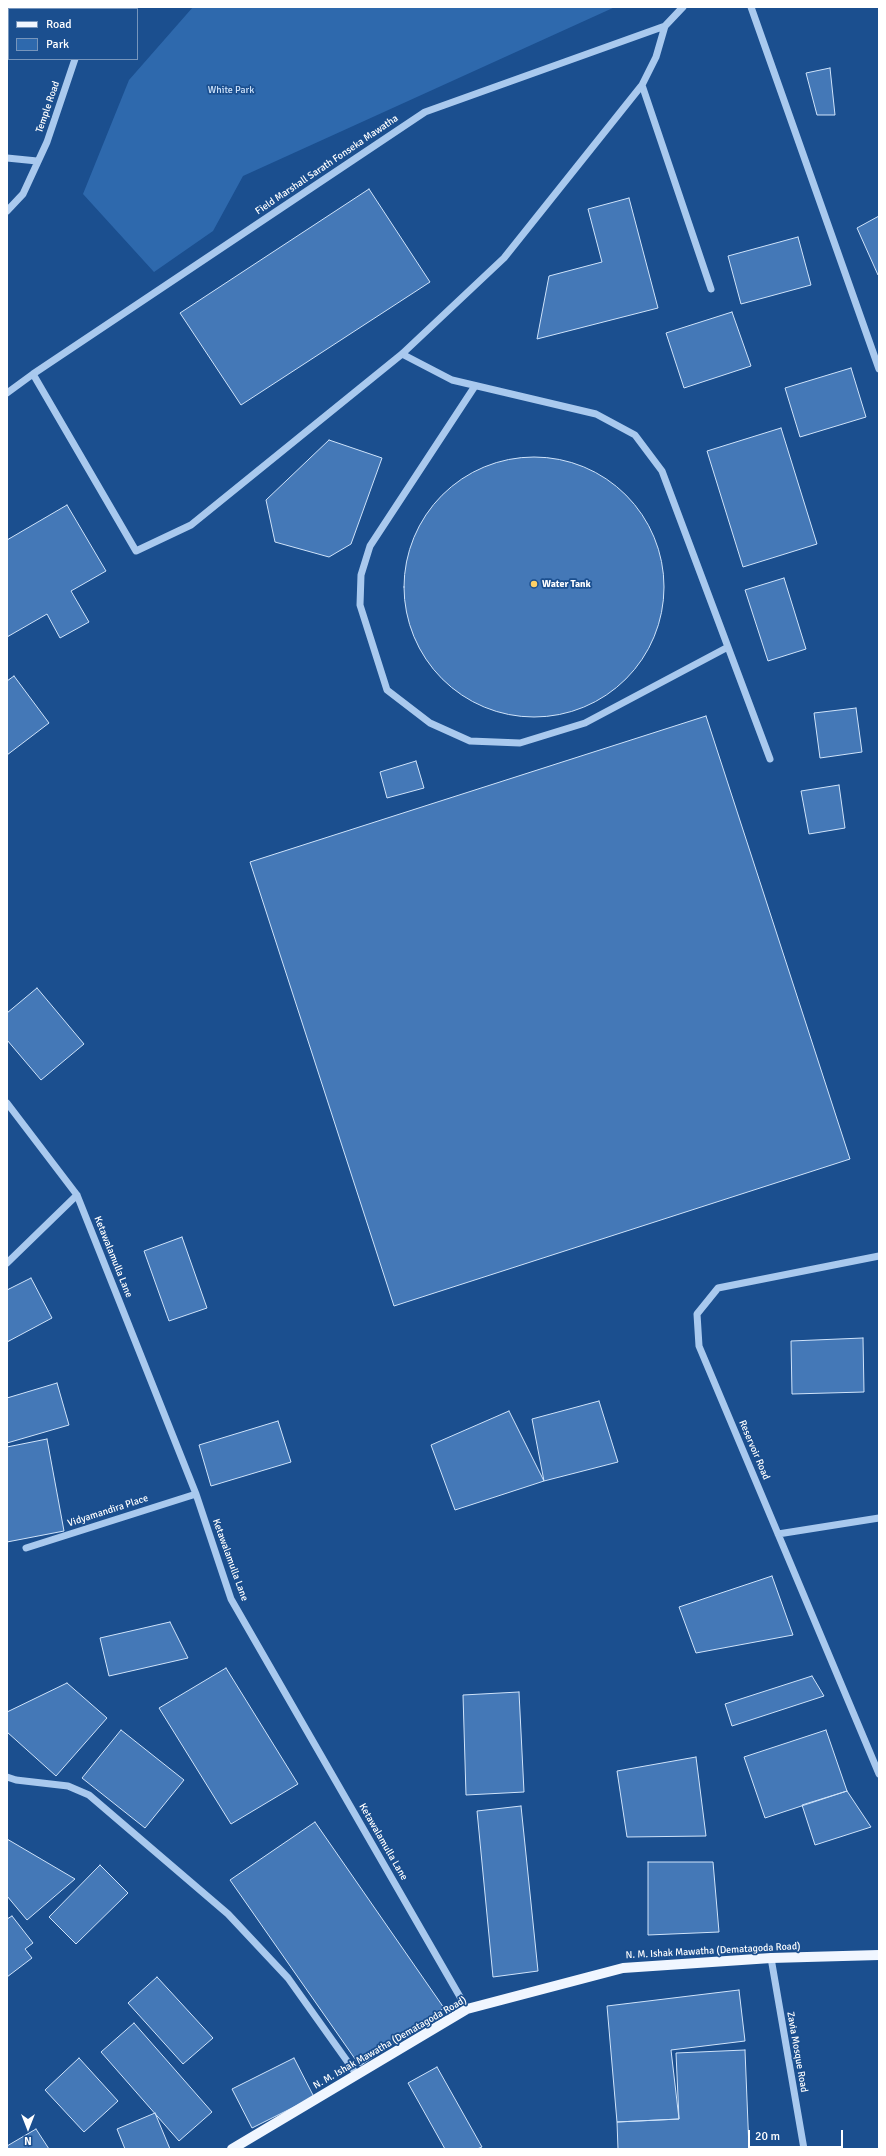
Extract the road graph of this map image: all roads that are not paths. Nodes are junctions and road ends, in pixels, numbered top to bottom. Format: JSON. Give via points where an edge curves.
{"nodes":[{"id":1,"x":684,"y":7,"type":"edge"},
{"id":2,"x":751,"y":7,"type":"edge"},
{"id":3,"x":665,"y":26,"type":"junction"},
{"id":4,"x":75,"y":60,"type":"edge"},
{"id":5,"x":642,"y":85,"type":"junction"},
{"id":6,"x":7,"y":158,"type":"edge"},
{"id":7,"x":37,"y":161,"type":"junction"},
{"id":8,"x":7,"y":211,"type":"edge"},
{"id":9,"x":711,"y":289,"type":"dead end"},
{"id":10,"x":402,"y":354,"type":"junction"},
{"id":11,"x":879,"y":369,"type":"edge"},
{"id":12,"x":33,"y":374,"type":"junction"},
{"id":13,"x":475,"y":386,"type":"junction"},
{"id":14,"x":7,"y":393,"type":"edge"},
{"id":15,"x":728,"y":647,"type":"junction"},
{"id":16,"x":770,"y":759,"type":"dead end"},
{"id":17,"x":7,"y":1103,"type":"edge"},
{"id":18,"x":77,"y":1195,"type":"junction"},
{"id":19,"x":879,"y":1256,"type":"edge"},
{"id":20,"x":7,"y":1263,"type":"edge"},
{"id":21,"x":196,"y":1494,"type":"junction"},
{"id":22,"x":879,"y":1518,"type":"edge"},
{"id":23,"x":778,"y":1534,"type":"junction"},
{"id":24,"x":26,"y":1548,"type":"dead end"},
{"id":25,"x":879,"y":1774,"type":"edge"},
{"id":26,"x":7,"y":1777,"type":"edge"},
{"id":27,"x":879,"y":1955,"type":"edge"},
{"id":28,"x":771,"y":1958,"type":"junction"},
{"id":29,"x":467,"y":2009,"type":"junction"},
{"id":30,"x":357,"y":2076,"type":"junction"},
{"id":31,"x":232,"y":2149,"type":"edge"},
{"id":32,"x":804,"y":2149,"type":"edge"}],
"edges":[{"from":1,"to":3,"type":"street","name":"Field Marshall Sarath Fonseka Mawatha"},
{"from":2,"to":11,"type":"street"},
{"from":3,"to":5,"type":"street","via":[[656,57]]},
{"from":3,"to":12,"type":"street","name":"Field Marshall Sarath Fonseka Mawatha","via":[[425,112]]},
{"from":4,"to":7,"type":"street","name":"Temple Road","via":[[47,142]]},
{"from":5,"to":9,"type":"street"},
{"from":5,"to":10,"type":"street","via":[[504,258]]},
{"from":6,"to":7,"type":"street"},
{"from":7,"to":8,"type":"street","name":"Temple Road","via":[[23,194]]},
{"from":10,"to":12,"type":"street","via":[[191,525],[136,551]]},
{"from":10,"to":13,"type":"street","via":[[452,380]]},
{"from":12,"to":14,"type":"street","name":"Field Marshall Sarath Fonseka Mawatha"},
{"from":13,"to":15,"type":"street","via":[[596,414],[634,435],[662,472]]},
{"from":13,"to":15,"type":"street","via":[[370,546],[361,575],[360,605],[388,690],[430,724],[470,741],[520,743],[585,723]]},
{"from":15,"to":16,"type":"street"},
{"from":17,"to":18,"type":"street","name":"Ketawalamulla Lane"},
{"from":18,"to":20,"type":"street"},
{"from":18,"to":21,"type":"street","name":"Ketawalamulla Lane"},
{"from":19,"to":23,"type":"street","name":"Reservoir Road","via":[[718,1288],[697,1314],[699,1346]]},
{"from":21,"to":24,"type":"street","name":"Vidyamandira Place"},
{"from":21,"to":29,"type":"street","name":"Ketawalamulla Lane","via":[[231,1599]]},
{"from":22,"to":23,"type":"street"},
{"from":23,"to":25,"type":"street","name":"Reservoir Road"},
{"from":26,"to":30,"type":"street","via":[[68,1786],[89,1795],[233,1919],[288,1978]]},
{"from":27,"to":28,"type":"main road","name":"N. M. Ishak Mawatha (Dematagoda Road)"},
{"from":28,"to":29,"type":"main road","name":"N. M. Ishak Mawatha (Dematagoda Road)","via":[[623,1968]]},
{"from":28,"to":32,"type":"street","name":"Zavia Mosque Road"},
{"from":29,"to":30,"type":"main road","name":"N. M. Ishak Mawatha (Dematagoda Road)"},
{"from":30,"to":31,"type":"main road","name":"N. M. Ishak Mawatha (Dematagoda Road)"}]}
